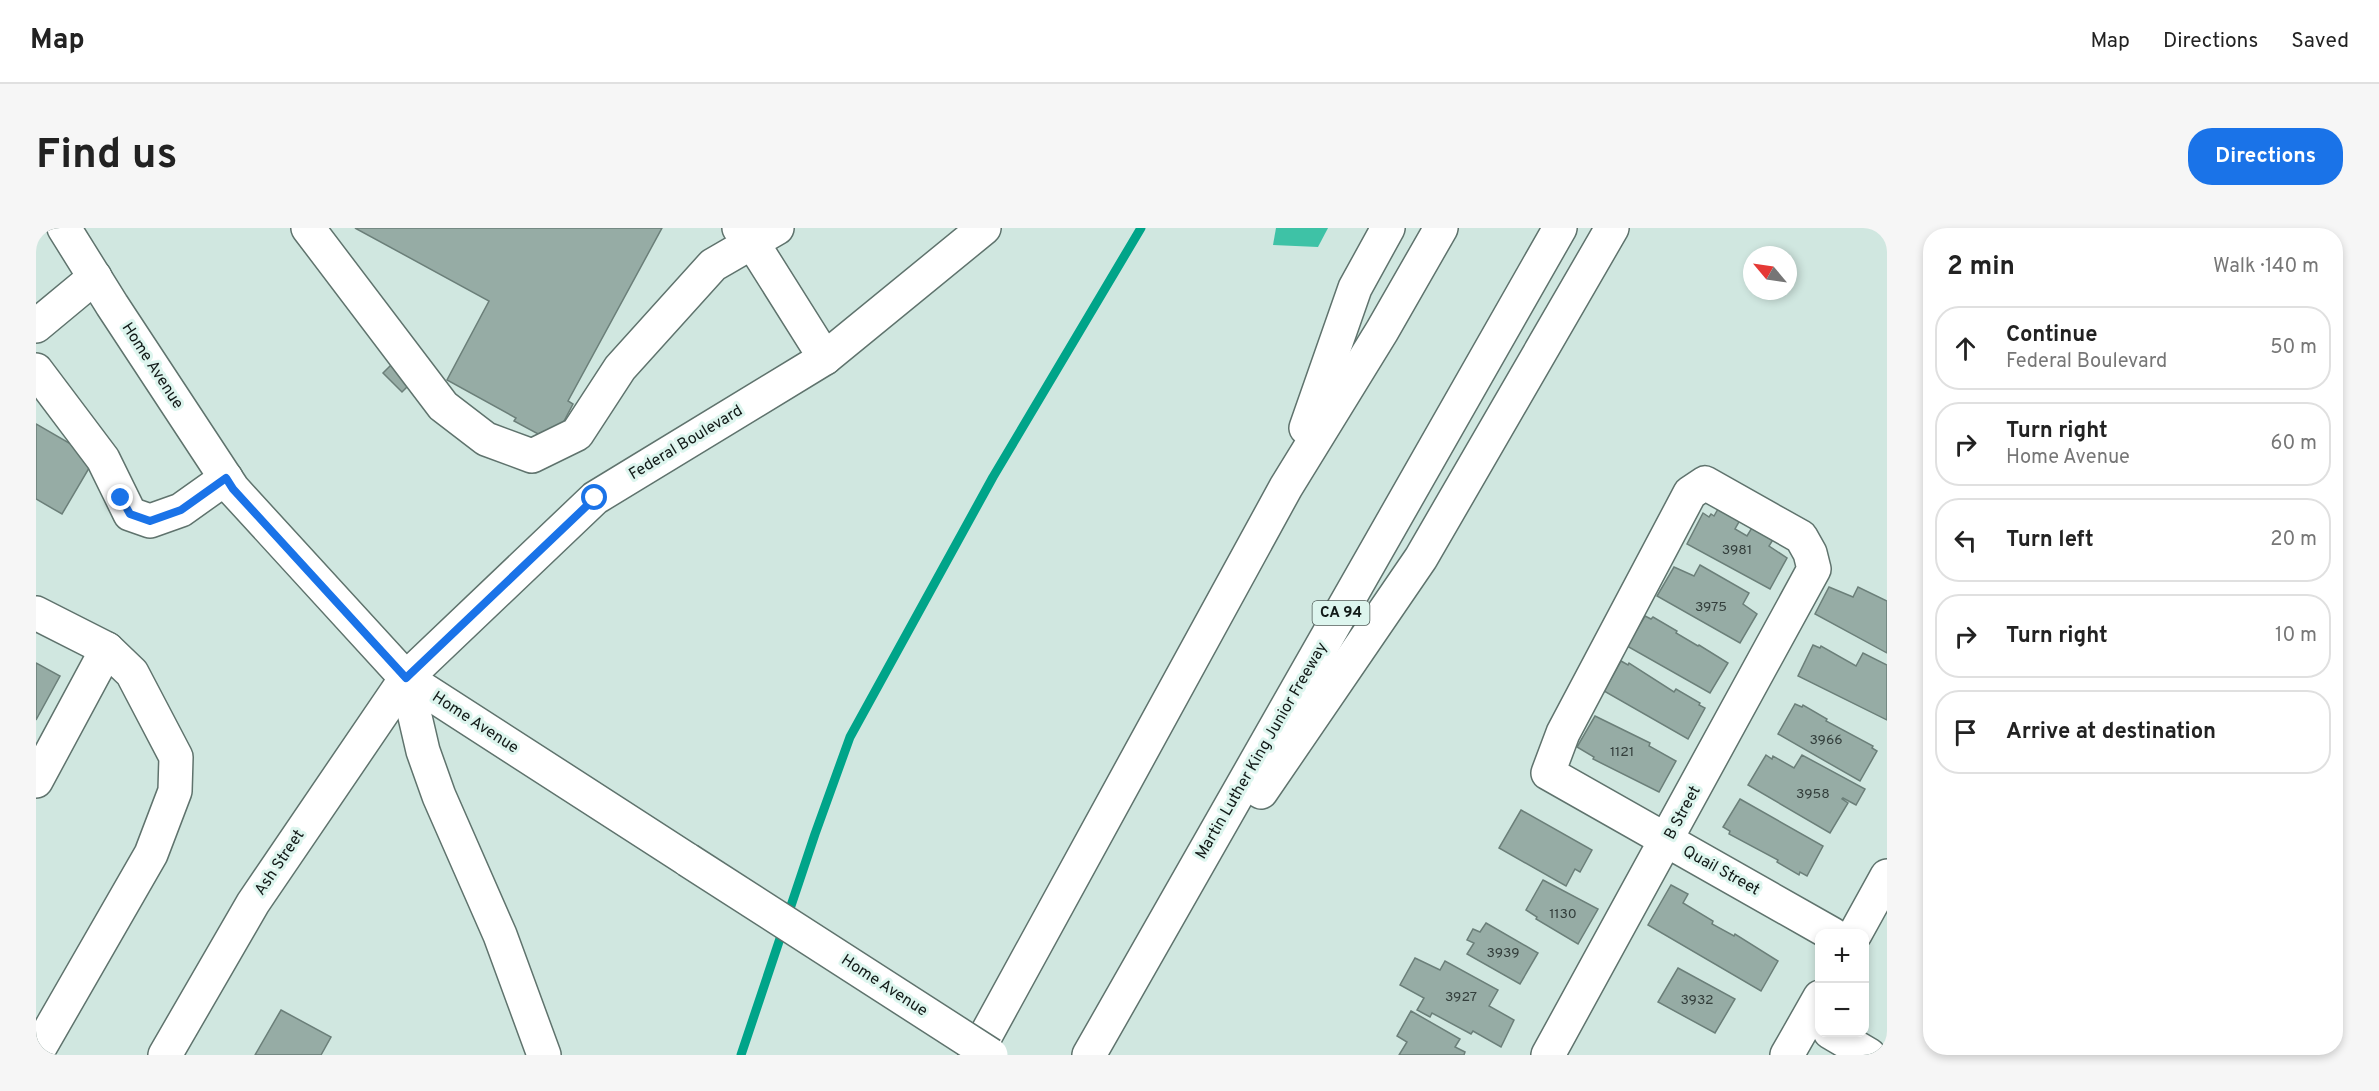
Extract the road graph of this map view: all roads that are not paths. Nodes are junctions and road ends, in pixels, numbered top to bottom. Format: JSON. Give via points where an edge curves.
{"nodes":[{"id":1,"x":64,"y":228,"type":"edge"},
{"id":2,"x":308,"y":228,"type":"edge"},
{"id":3,"x":984,"y":228,"type":"edge"},
{"id":4,"x":1388,"y":228,"type":"edge"},
{"id":5,"x":1441,"y":228,"type":"edge"},
{"id":6,"x":1560,"y":228,"type":"edge"},
{"id":7,"x":1612,"y":228,"type":"edge"},
{"id":8,"x":756,"y":233,"type":"edge"},
{"id":9,"x":95,"y":277,"type":"junction"},
{"id":10,"x":36,"y":326,"type":"edge"},
{"id":11,"x":825,"y":358,"type":"junction"},
{"id":12,"x":36,"y":370,"type":"edge"},
{"id":13,"x":226,"y":478,"type":"junction"},
{"id":14,"x":1286,"y":487,"type":"junction"},
{"id":15,"x":1814,"y":569,"type":"joint"},
{"id":16,"x":36,"y":613,"type":"edge"},
{"id":17,"x":107,"y":650,"type":"junction"},
{"id":18,"x":406,"y":678,"type":"junction"},
{"id":19,"x":36,"y":781,"type":"edge"},
{"id":20,"x":1668,"y":841,"type":"junction"},
{"id":21,"x":1887,"y":876,"type":"edge"},
{"id":22,"x":1825,"y":929,"type":"edge"},
{"id":23,"x":1857,"y":929,"type":"edge"},
{"id":24,"x":1122,"y":997,"type":"junction"},
{"id":25,"x":1815,"y":1024,"type":"edge"},
{"id":26,"x":1844,"y":1037,"type":"edge"},
{"id":27,"x":36,"y":1054,"type":"edge"},
{"id":28,"x":165,"y":1055,"type":"edge"},
{"id":29,"x":544,"y":1055,"type":"edge"},
{"id":30,"x":975,"y":1055,"type":"edge"},
{"id":31,"x":991,"y":1055,"type":"edge"},
{"id":32,"x":1089,"y":1055,"type":"edge"},
{"id":33,"x":1548,"y":1055,"type":"edge"},
{"id":34,"x":1787,"y":1055,"type":"edge"},
{"id":35,"x":1869,"y":1055,"type":"edge"}],
"edges":[{"from":1,"to":9,"type":"main road","name":"Home Avenue"},
{"from":2,"to":8,"type":"main road","via":[[443,406],[486,439],[532,456],[577,434],[620,368],[713,265]]},
{"from":3,"to":11,"type":"main road","name":"Federal Boulevard"},
{"from":4,"to":14,"type":"main road","via":[[1355,288]]},
{"from":5,"to":14,"type":"main road"},
{"from":6,"to":24,"type":"main road","name":"Martin Luther King Junior Freeway","number":"CA 94"},
{"from":7,"to":24,"type":"main road","via":[[1421,558]]},
{"from":8,"to":11,"type":"main road"},
{"from":9,"to":10,"type":"main road"},
{"from":9,"to":13,"type":"main road","name":"Home Avenue"},
{"from":11,"to":18,"type":"main road","name":"Federal Boulevard","via":[[595,498]]},
{"from":12,"to":13,"type":"main road","via":[[103,459],[130,514],[150,521],[181,510]]},
{"from":13,"to":18,"type":"main road","name":"Home Avenue"},
{"from":14,"to":30,"type":"main road"},
{"from":15,"to":20,"type":"main road","name":"B Street"},
{"from":15,"to":20,"type":"main road","name":"Quail Street","via":[[1801,537],[1705,483],[1690,493],[1563,733],[1548,773]]},
{"from":16,"to":17,"type":"main road"},
{"from":17,"to":19,"type":"main road"},
{"from":17,"to":27,"type":"main road","via":[[132,673],[176,757],[175,791],[151,854]]},
{"from":18,"to":28,"type":"main road","name":"Ash Street","via":[[253,903]]},
{"from":18,"to":29,"type":"main road","via":[[438,796],[500,935]]},
{"from":18,"to":31,"type":"main road","name":"Home Avenue","bridge":true},
{"from":20,"to":22,"type":"main road","name":"Quail Street"},
{"from":20,"to":33,"type":"main road","name":"B Street"},
{"from":21,"to":23,"type":"main road"},
{"from":24,"to":32,"type":"main road","name":"Martin Luther King Junior Freeway","number":"CA 94"},
{"from":25,"to":34,"type":"main road"},
{"from":26,"to":35,"type":"main road"}]}
